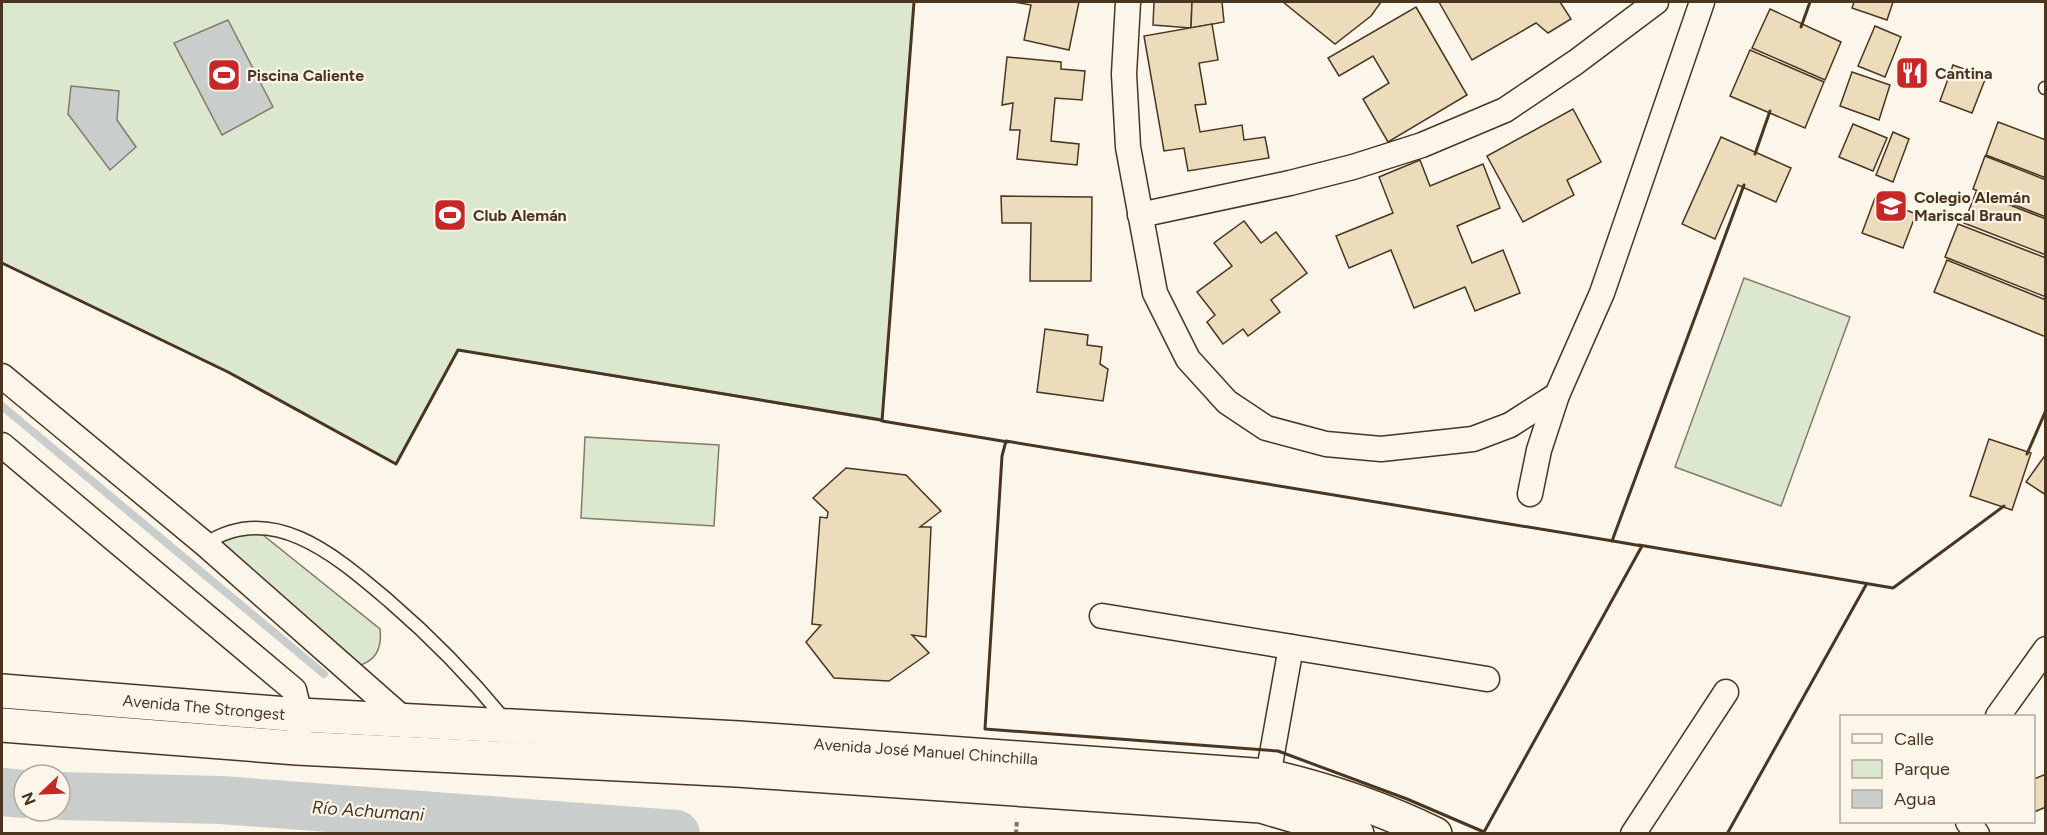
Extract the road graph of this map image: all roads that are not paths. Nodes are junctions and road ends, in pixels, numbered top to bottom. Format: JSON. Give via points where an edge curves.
{"nodes":[{"id":1,"x":1128,"y":2,"type":"edge"},
{"id":2,"x":1656,"y":2,"type":"edge"},
{"id":3,"x":1702,"y":2,"type":"edge"},
{"id":4,"x":1140,"y":215,"type":"junction"},
{"id":5,"x":2,"y":376,"type":"edge"},
{"id":6,"x":1557,"y":395,"type":"junction"},
{"id":7,"x":2,"y":445,"type":"edge"},
{"id":8,"x":1530,"y":494,"type":"dead end"},
{"id":9,"x":205,"y":544,"type":"junction"},
{"id":10,"x":1102,"y":616,"type":"dead end"},
{"id":11,"x":1292,"y":647,"type":"junction"},
{"id":12,"x":2046,"y":649,"type":"edge"},
{"id":13,"x":1487,"y":679,"type":"dead end"},
{"id":14,"x":2,"y":691,"type":"edge"},
{"id":15,"x":1726,"y":692,"type":"dead end"},
{"id":16,"x":300,"y":715,"type":"junction"},
{"id":17,"x":1999,"y":715,"type":"edge"},
{"id":18,"x":407,"y":722,"type":"junction"},
{"id":19,"x":2,"y":725,"type":"edge"},
{"id":20,"x":509,"y":725,"type":"junction"},
{"id":21,"x":739,"y":738,"type":"junction"},
{"id":22,"x":297,"y":747,"type":"junction"},
{"id":23,"x":405,"y":754,"type":"junction"},
{"id":24,"x":737,"y":770,"type":"junction"},
{"id":25,"x":1264,"y":791,"type":"junction"},
{"id":26,"x":1357,"y":834,"type":"edge"},
{"id":27,"x":1435,"y":834,"type":"edge"},
{"id":28,"x":1633,"y":834,"type":"edge"}],
"edges":[{"from":1,"to":4,"type":"street","via":[[1124,74],[1128,147]]},
{"from":2,"to":4,"type":"street","via":[[1505,110],[1422,145],[1301,181]]},
{"from":3,"to":6,"type":"street","via":[[1602,293]]},
{"from":4,"to":6,"type":"street","via":[[1155,293],[1188,359],[1227,402],[1266,428],[1326,444],[1381,448],[1434,444],[1473,439],[1510,425]]},
{"from":5,"to":9,"type":"street"},
{"from":6,"to":8,"type":"street"},
{"from":7,"to":16,"type":"street","via":[[294,690]]},
{"from":9,"to":18,"type":"street"},
{"from":9,"to":20,"type":"lane","via":[[223,532],[255,527],[277,530],[336,556],[427,634]]},
{"from":10,"to":11,"type":"street"},
{"from":11,"to":13,"type":"street"},
{"from":11,"to":25,"type":"street"},
{"from":12,"to":17,"type":"street"},
{"from":14,"to":16,"type":"main road","name":"Avenida The Strongest"},
{"from":15,"to":28,"type":"street"},
{"from":16,"to":18,"type":"main road","name":"Avenida The Strongest"},
{"from":16,"to":22,"type":"street"},
{"from":18,"to":20,"type":"main road","name":"Avenida José Manuel Chinchilla"},
{"from":18,"to":23,"type":"street"},
{"from":19,"to":22,"type":"main road","name":"Avenida The Strongest"},
{"from":20,"to":21,"type":"main road","name":"Avenida José Manuel Chinchilla"},
{"from":21,"to":24,"type":"main road"},
{"from":21,"to":25,"type":"main road","name":"Avenida José Manuel Chinchilla"},
{"from":22,"to":23,"type":"main road","name":"Avenida The Strongest"},
{"from":23,"to":24,"type":"main road","name":"Avenida José Manuel Chinchilla"},
{"from":24,"to":25,"type":"main road","name":"Avenida José Manuel Chinchilla"},
{"from":25,"to":26,"type":"main road","name":"Avenida José Manuel Chinchilla"},
{"from":25,"to":27,"type":"main road","name":"Avenida José Manuel Chinchilla","via":[[1308,785],[1360,801]]}]}
